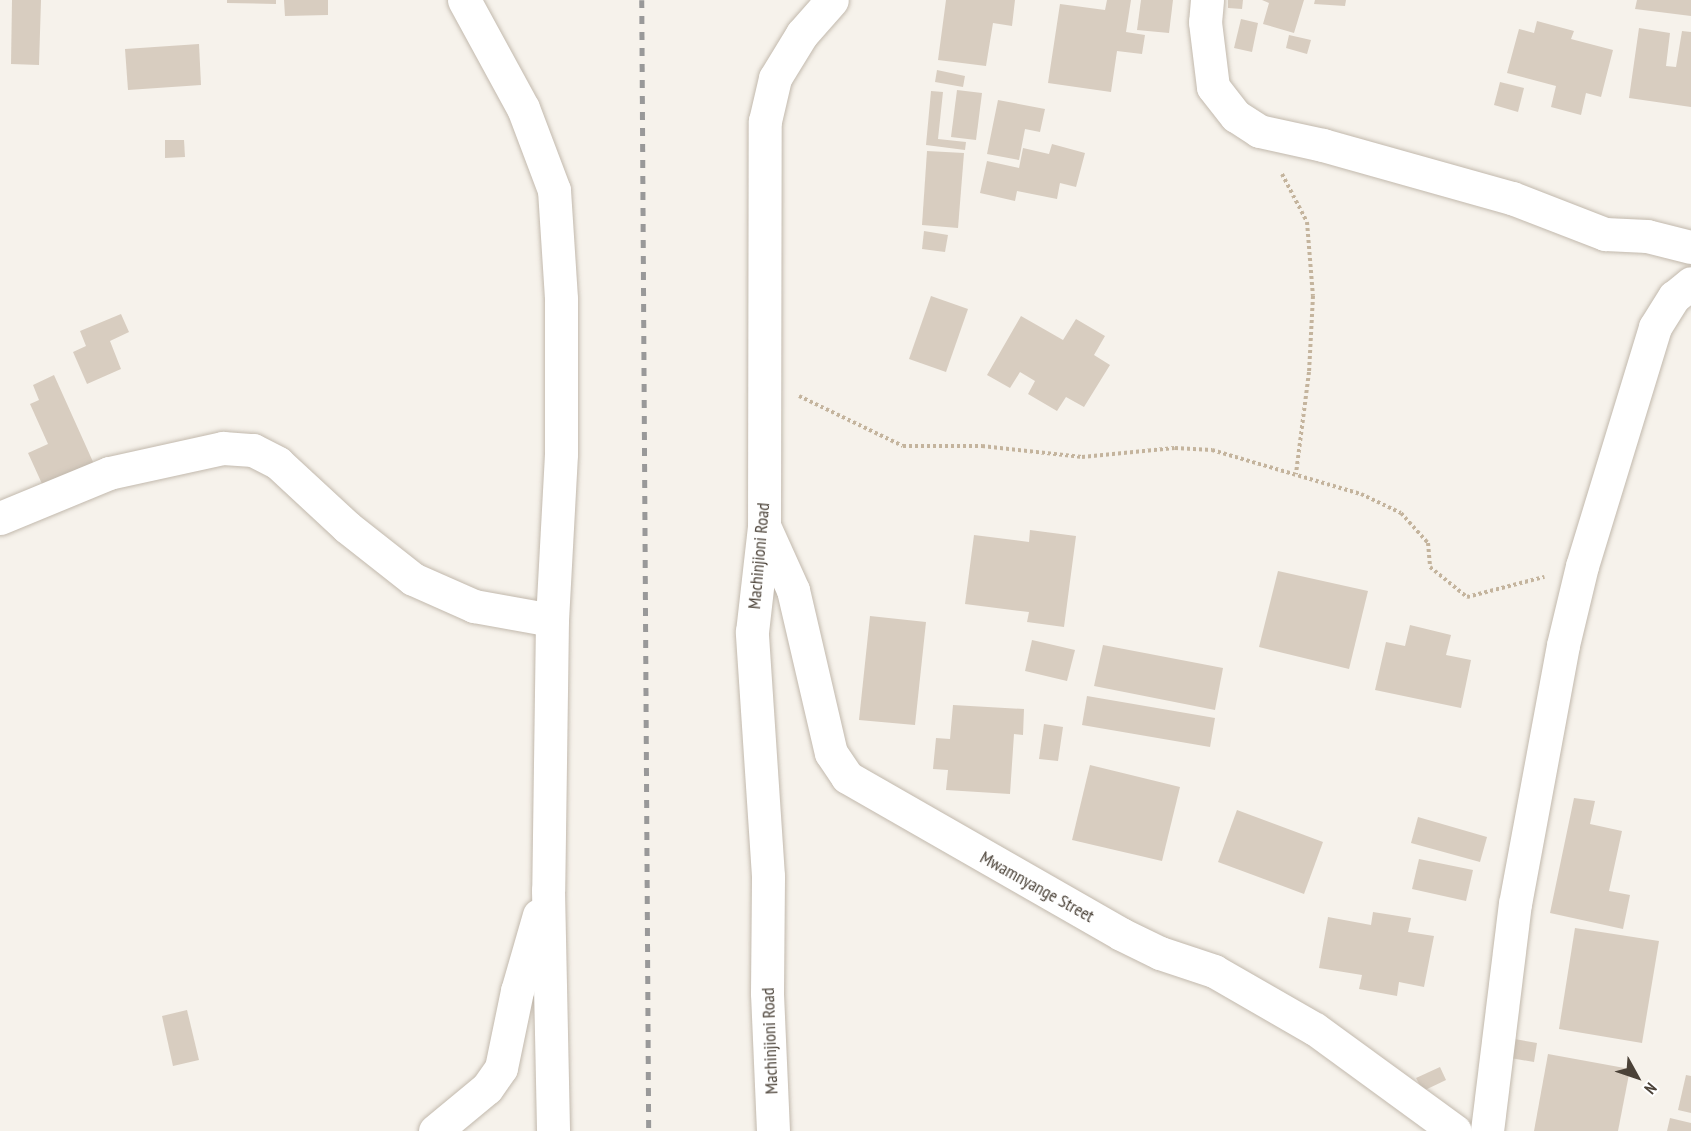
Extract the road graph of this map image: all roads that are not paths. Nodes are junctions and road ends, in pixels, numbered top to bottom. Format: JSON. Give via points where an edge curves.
{"nodes":[{"id":1,"x":464,"y":0,"type":"edge"},
{"id":2,"x":832,"y":0,"type":"edge"},
{"id":3,"x":1206,"y":0,"type":"edge"},
{"id":4,"x":1691,"y":247,"type":"edge"},
{"id":5,"x":1691,"y":283,"type":"edge"},
{"id":6,"x":0,"y":518,"type":"edge"},
{"id":7,"x":764,"y":526,"type":"junction"},
{"id":8,"x":552,"y":620,"type":"junction"},
{"id":9,"x":548,"y":890,"type":"junction"},
{"id":10,"x":435,"y":1131,"type":"edge"},
{"id":11,"x":553,"y":1131,"type":"edge"},
{"id":12,"x":773,"y":1131,"type":"edge"},
{"id":13,"x":1455,"y":1131,"type":"edge"},
{"id":14,"x":1486,"y":1131,"type":"edge"}],
"edges":[{"from":1,"to":8,"type":"street","via":[[523,108],[554,190],[561,299],[561,454]]},
{"from":2,"to":7,"type":"street","name":"Machinjioni Road","via":[[802,34],[775,78],[765,122]]},
{"from":3,"to":4,"type":"street","via":[[1213,87],[1236,116],[1259,131],[1512,198],[1605,234],[1647,236]]},
{"from":5,"to":14,"type":"street","via":[[1674,297],[1655,327],[1582,566],[1563,645],[1515,904]]},
{"from":6,"to":8,"type":"street","via":[[109,473],[223,448],[253,450],[278,463],[347,527],[413,579],[474,606]]},
{"from":7,"to":12,"type":"street","name":"Machinjioni Road","via":[[752,632],[768,876],[767,993]]},
{"from":7,"to":13,"type":"street","name":"Mwamnyange Street","via":[[793,590],[831,753],[848,777],[1121,934],[1160,953],[1214,971],[1315,1029]]},
{"from":8,"to":9,"type":"street"},
{"from":9,"to":10,"type":"street","via":[[520,979],[501,1068],[487,1088]]},
{"from":9,"to":11,"type":"street"}]}
